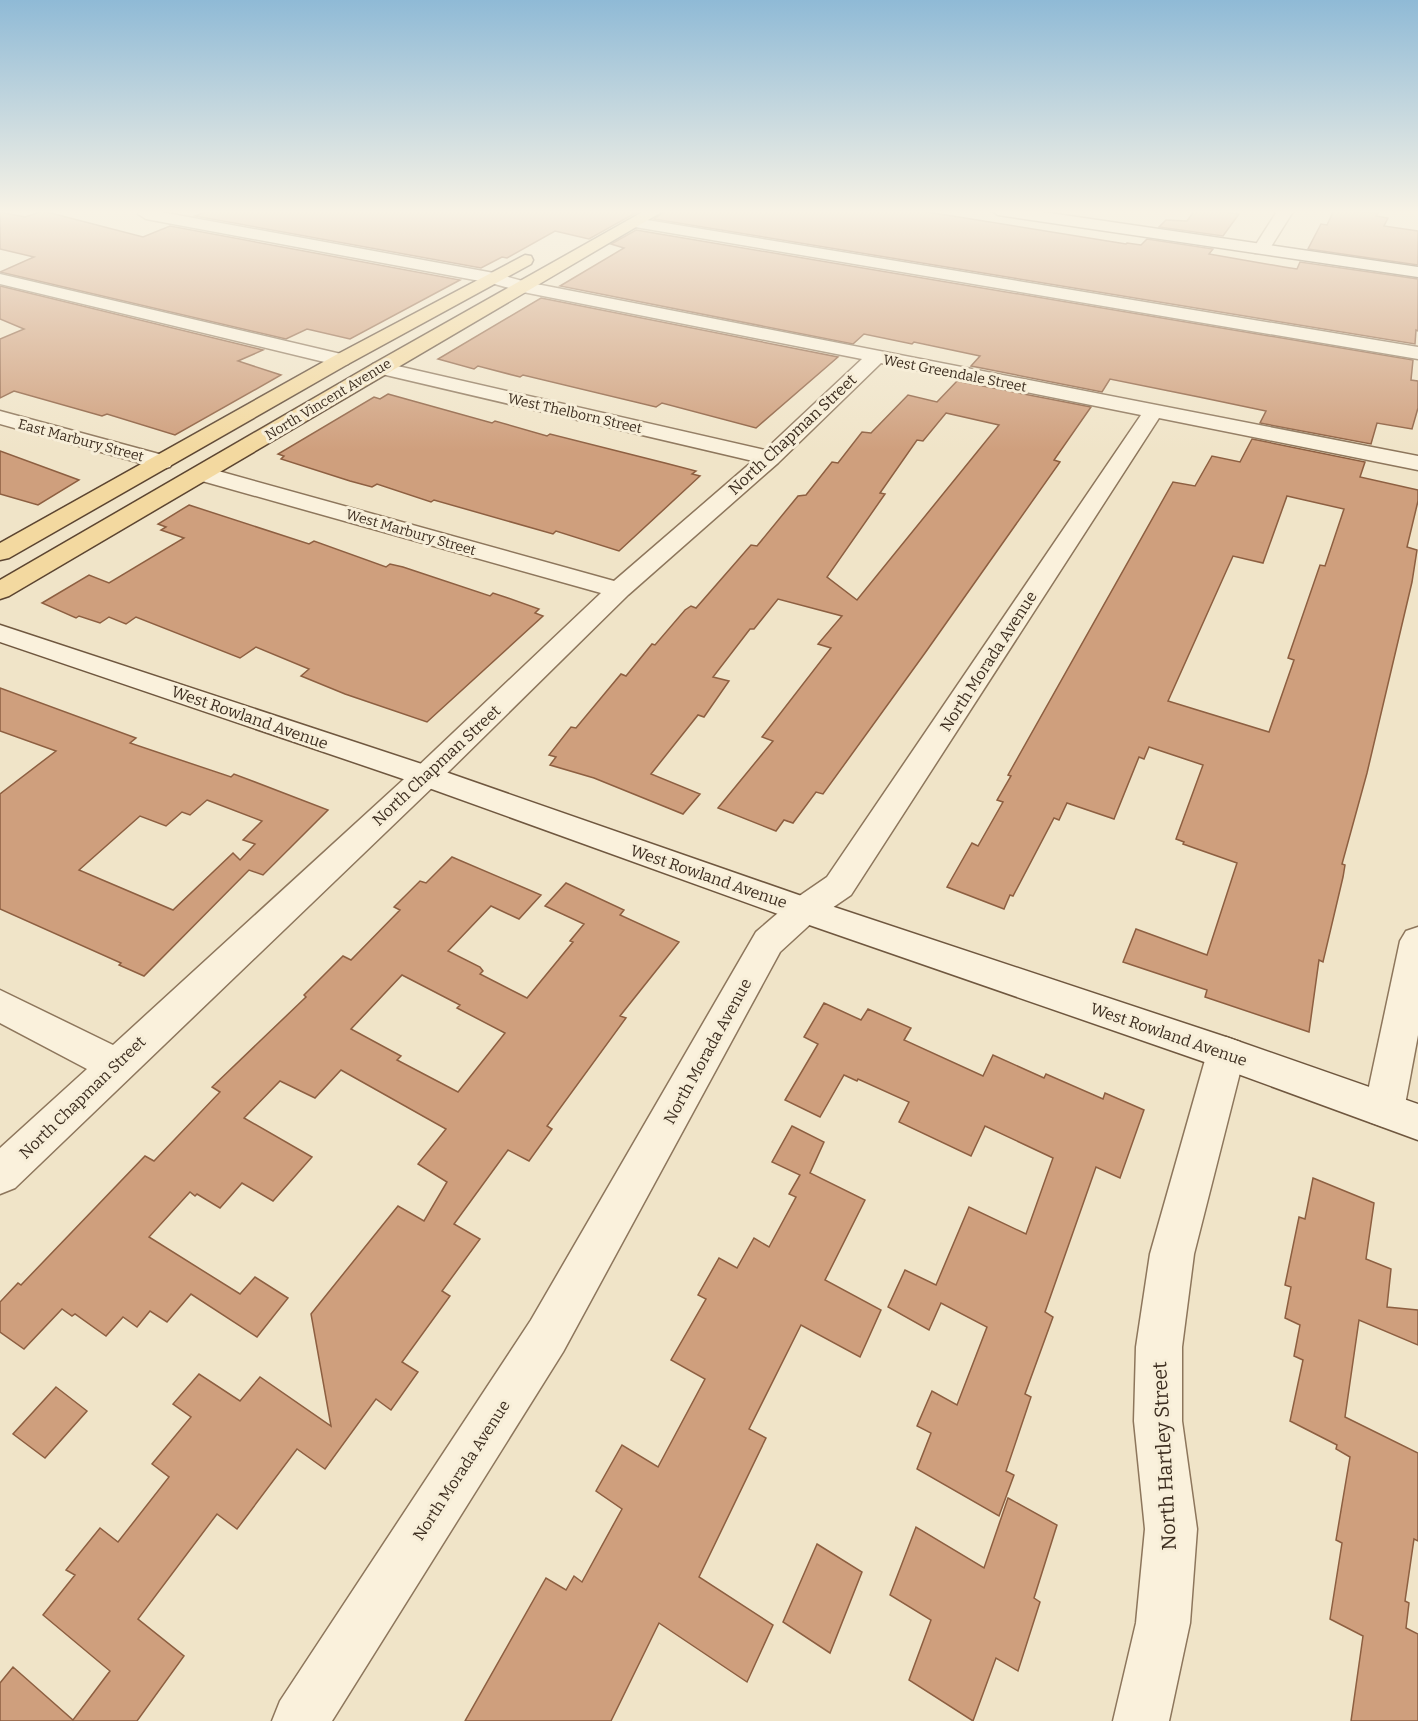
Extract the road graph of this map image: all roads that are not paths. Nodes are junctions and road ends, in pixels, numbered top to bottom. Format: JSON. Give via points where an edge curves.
{"nodes":[{"id":1,"x":48,"y":290,"type":"edge"},
{"id":2,"x":471,"y":290,"type":"edge"},
{"id":3,"x":517,"y":290,"type":"edge"},
{"id":4,"x":539,"y":290,"type":"edge"},
{"id":5,"x":1038,"y":290,"type":"edge"},
{"id":6,"x":1418,"y":353,"type":"edge"},
{"id":7,"x":875,"y":358,"type":"junction"},
{"id":8,"x":341,"y":360,"type":"junction"},
{"id":9,"x":380,"y":368,"type":"junction"},
{"id":10,"x":1153,"y":412,"type":"junction"},
{"id":11,"x":0,"y":417,"type":"edge"},
{"id":12,"x":770,"y":458,"type":"junction"},
{"id":13,"x":162,"y":462,"type":"junction"},
{"id":14,"x":1418,"y":463,"type":"edge"},
{"id":15,"x":203,"y":474,"type":"junction"},
{"id":16,"x":0,"y":553,"type":"edge"},
{"id":17,"x":619,"y":590,"type":"junction"},
{"id":18,"x":0,"y":591,"type":"edge"},
{"id":19,"x":0,"y":633,"type":"edge"},
{"id":20,"x":426,"y":776,"type":"junction"},
{"id":21,"x":804,"y":910,"type":"junction"},
{"id":22,"x":1418,"y":941,"type":"edge"},
{"id":23,"x":0,"y":1005,"type":"edge"},
{"id":24,"x":1226,"y":1053,"type":"junction"},
{"id":25,"x":115,"y":1065,"type":"junction"},
{"id":26,"x":1384,"y":1110,"type":"junction"},
{"id":27,"x":1418,"y":1122,"type":"edge"},
{"id":28,"x":0,"y":1175,"type":"edge"},
{"id":29,"x":300,"y":1721,"type":"edge"},
{"id":30,"x":1141,"y":1721,"type":"edge"}],
"edges":[{"from":1,"to":8,"type":"street"},
{"from":2,"to":8,"type":"main road","name":"North Vincent Avenue"},
{"from":3,"to":9,"type":"main road","name":"North Vincent Avenue"},
{"from":4,"to":7,"type":"street","name":"West Greendale Street"},
{"from":5,"to":6,"type":"street"},
{"from":7,"to":10,"type":"street","name":"West Greendale Street"},
{"from":7,"to":12,"type":"street","name":"North Chapman Street"},
{"from":8,"to":13,"type":"main road","name":"North Vincent Avenue"},
{"from":9,"to":12,"type":"street","name":"West Thelborn Street"},
{"from":9,"to":15,"type":"main road","name":"North Vincent Avenue"},
{"from":10,"to":14,"type":"street","name":"West Greendale Street"},
{"from":10,"to":21,"type":"street","name":"North Morada Avenue","via":[[839,886]]},
{"from":11,"to":13,"type":"street","name":"East Marbury Street"},
{"from":12,"to":17,"type":"street","name":"North Chapman Street"},
{"from":13,"to":16,"type":"main road","name":"North Vincent Avenue"},
{"from":15,"to":17,"type":"street","name":"West Marbury Street"},
{"from":15,"to":18,"type":"main road","name":"North Vincent Avenue"},
{"from":17,"to":20,"type":"street","name":"North Chapman Street"},
{"from":19,"to":20,"type":"street","name":"West Rowland Avenue"},
{"from":20,"to":21,"type":"street","name":"West Rowland Avenue"},
{"from":20,"to":25,"type":"street","name":"North Chapman Street"},
{"from":21,"to":24,"type":"street","name":"West Rowland Avenue"},
{"from":21,"to":29,"type":"street","name":"North Morada Avenue","via":[[768,942],[547,1336]]},
{"from":22,"to":26,"type":"street"},
{"from":23,"to":25,"type":"street"},
{"from":24,"to":26,"type":"street","name":"West Rowland Avenue"},
{"from":24,"to":30,"type":"street","name":"North Hartley Street","via":[[1172,1254],[1159,1347],[1158,1421],[1171,1529],[1163,1623]]},
{"from":25,"to":28,"type":"street","name":"North Chapman Street"},
{"from":26,"to":27,"type":"street","name":"West Rowland Avenue"}]}
